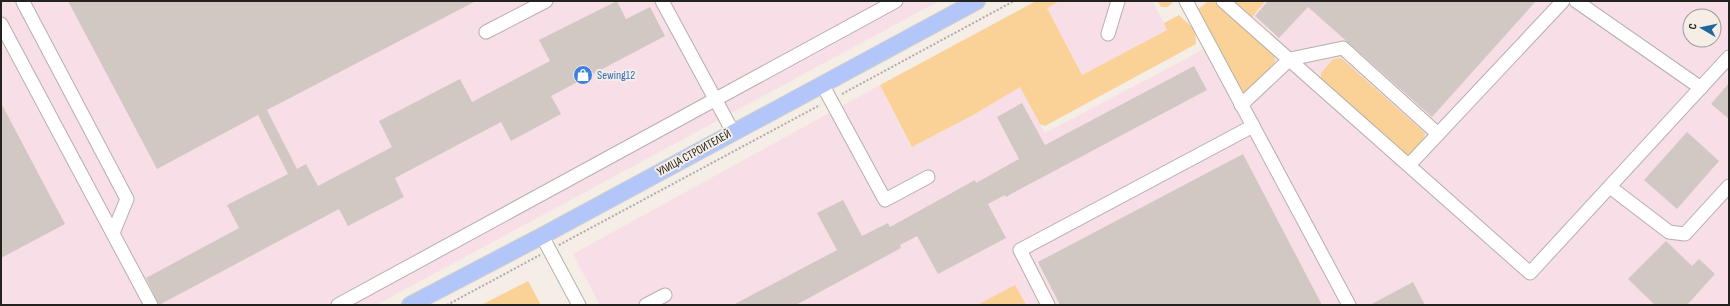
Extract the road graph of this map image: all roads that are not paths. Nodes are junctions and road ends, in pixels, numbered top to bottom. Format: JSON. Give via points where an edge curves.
{"nodes":[{"id":1,"x":546,"y":1,"type":"edge"},
{"id":2,"x":662,"y":1,"type":"edge"},
{"id":3,"x":977,"y":1,"type":"edge"},
{"id":4,"x":1118,"y":1,"type":"edge"},
{"id":5,"x":1186,"y":1,"type":"edge"},
{"id":6,"x":1223,"y":1,"type":"edge"},
{"id":7,"x":1563,"y":1,"type":"edge"},
{"id":8,"x":1576,"y":1,"type":"edge"},
{"id":9,"x":23,"y":2,"type":"dead end"},
{"id":10,"x":892,"y":2,"type":"edge"},
{"id":11,"x":1,"y":24,"type":"edge"},
{"id":12,"x":486,"y":32,"type":"dead end"},
{"id":13,"x":1108,"y":34,"type":"dead end"},
{"id":14,"x":1729,"y":57,"type":"edge"},
{"id":15,"x":1290,"y":59,"type":"junction"},
{"id":16,"x":822,"y":84,"type":"junction"},
{"id":17,"x":1701,"y":88,"type":"junction"},
{"id":18,"x":715,"y":100,"type":"junction"},
{"id":19,"x":1241,"y":104,"type":"junction"},
{"id":20,"x":1253,"y":126,"type":"junction"},
{"id":21,"x":733,"y":132,"type":"junction"},
{"id":22,"x":1438,"y":134,"type":"junction"},
{"id":23,"x":1409,"y":165,"type":"junction"},
{"id":24,"x":928,"y":176,"type":"dead end"},
{"id":25,"x":1729,"y":186,"type":"edge"},
{"id":26,"x":1610,"y":187,"type":"junction"},
{"id":27,"x":113,"y":233,"type":"junction"},
{"id":28,"x":546,"y":243,"type":"junction"},
{"id":29,"x":665,"y":295,"type":"dead end"},
{"id":30,"x":151,"y":305,"type":"edge"},
{"id":31,"x":338,"y":305,"type":"edge"},
{"id":32,"x":410,"y":305,"type":"edge"},
{"id":33,"x":579,"y":305,"type":"edge"},
{"id":34,"x":646,"y":305,"type":"edge"},
{"id":35,"x":1048,"y":305,"type":"edge"},
{"id":36,"x":1350,"y":305,"type":"edge"}],
"edges":[{"from":1,"to":12,"type":"lane"},
{"from":2,"to":18,"type":"lane"},
{"from":3,"to":16,"type":"main road","name":"УЛИЦА СТРОИТЕЛЕЙ"},
{"from":4,"to":13,"type":"lane"},
{"from":5,"to":19,"type":"lane"},
{"from":6,"to":15,"type":"lane"},
{"from":7,"to":22,"type":"lane"},
{"from":8,"to":17,"type":"lane"},
{"from":9,"to":27,"type":"lane","via":[[127,199]]},
{"from":10,"to":18,"type":"lane"},
{"from":11,"to":27,"type":"lane"},
{"from":14,"to":17,"type":"lane"},
{"from":15,"to":19,"type":"lane"},
{"from":15,"to":22,"type":"lane","via":[[1343,48]]},
{"from":15,"to":23,"type":"lane"},
{"from":16,"to":21,"type":"main road","name":"УЛИЦА СТРОИТЕЛЕЙ"},
{"from":16,"to":24,"type":"lane","via":[[885,200]]},
{"from":17,"to":26,"type":"lane"},
{"from":18,"to":21,"type":"lane"},
{"from":18,"to":31,"type":"lane"},
{"from":19,"to":20,"type":"lane"},
{"from":20,"to":35,"type":"lane","via":[[1020,250]]},
{"from":20,"to":36,"type":"lane"},
{"from":21,"to":28,"type":"main road","name":"УЛИЦА СТРОИТЕЛЕЙ"},
{"from":22,"to":23,"type":"lane"},
{"from":23,"to":26,"type":"lane","via":[[1530,273]]},
{"from":25,"to":26,"type":"lane","via":[[1686,234],[1669,232]]},
{"from":27,"to":30,"type":"lane"},
{"from":28,"to":32,"type":"main road","name":"УЛИЦА СТРОИТЕЛЕЙ"},
{"from":28,"to":33,"type":"lane"},
{"from":29,"to":34,"type":"lane"}]}
